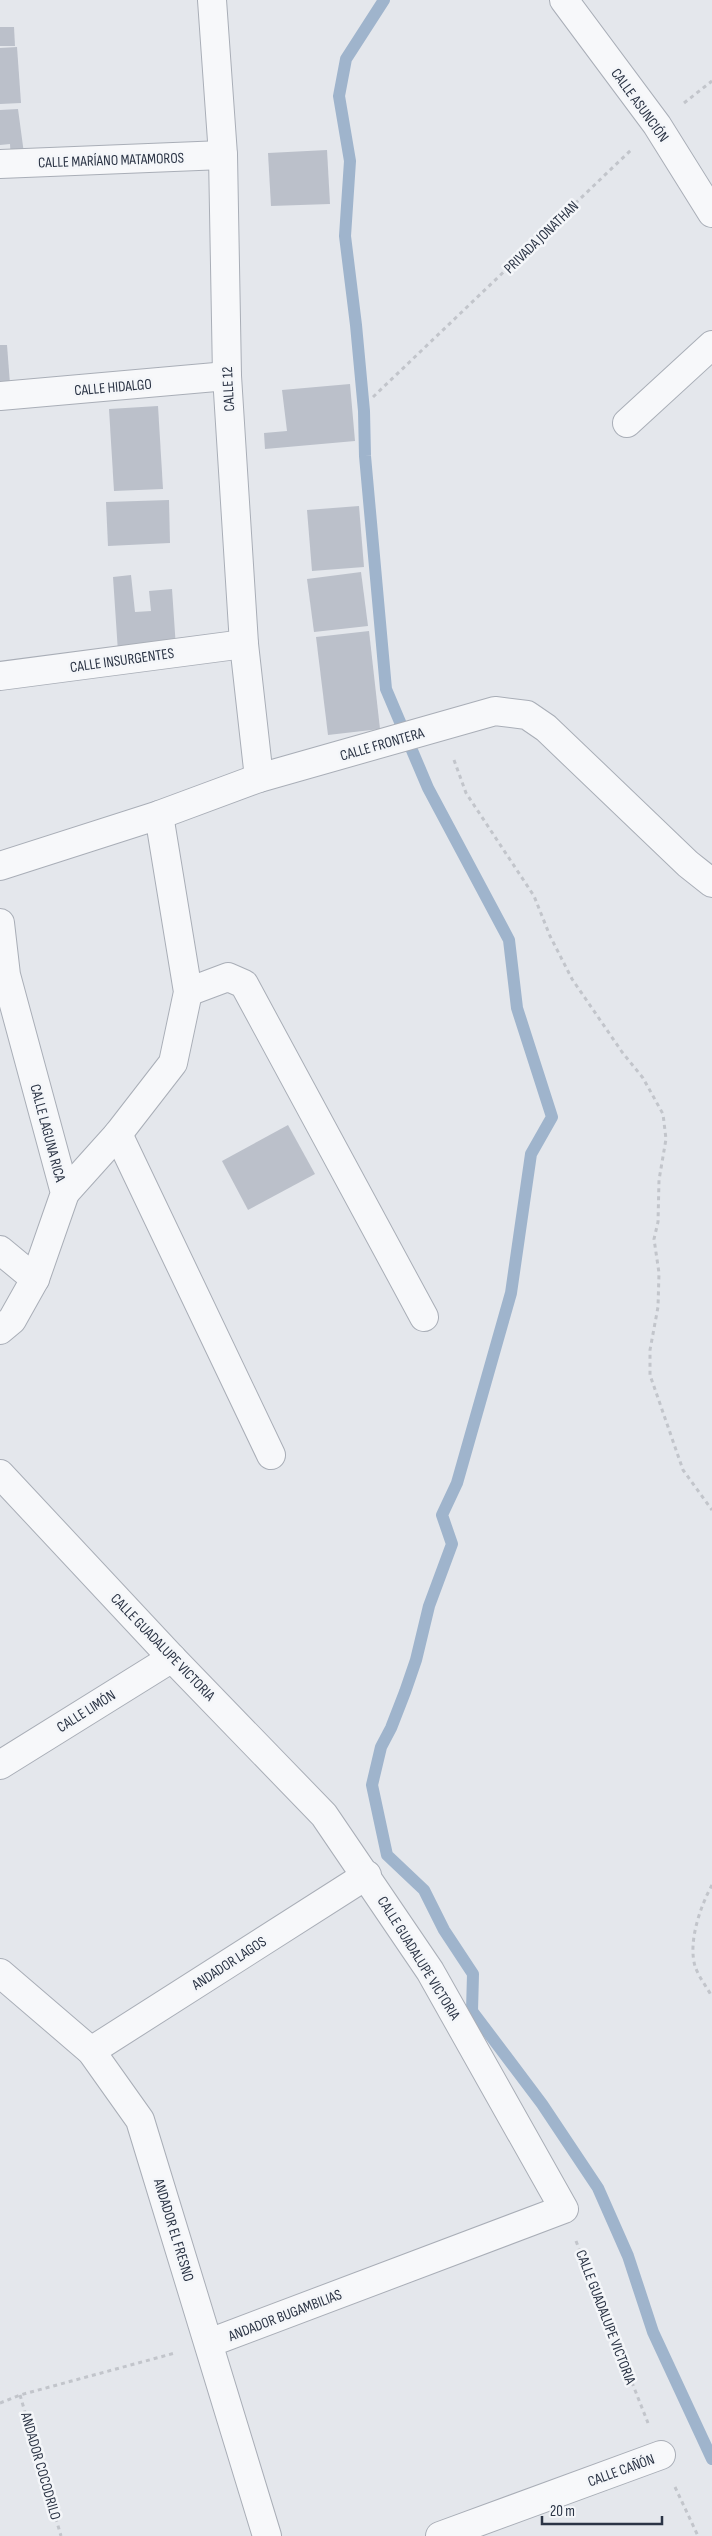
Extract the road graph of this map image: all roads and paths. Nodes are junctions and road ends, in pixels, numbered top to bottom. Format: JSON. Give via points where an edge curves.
{"nodes":[{"id":1,"x":212,"y":0,"type":"edge"},
{"id":2,"x":564,"y":0,"type":"edge"},
{"id":3,"x":712,"y":81,"type":"edge"},
{"id":4,"x":657,"y":125,"type":"junction"},
{"id":5,"x":223,"y":156,"type":"junction"},
{"id":6,"x":0,"y":164,"type":"edge"},
{"id":7,"x":712,"y":213,"type":"edge"},
{"id":8,"x":712,"y":345,"type":"edge"},
{"id":9,"x":227,"y":376,"type":"junction"},
{"id":10,"x":0,"y":396,"type":"edge"},
{"id":11,"x":373,"y":397,"type":"dead end"},
{"id":12,"x":627,"y":423,"type":"dead end"},
{"id":13,"x":244,"y":644,"type":"junction"},
{"id":14,"x":0,"y":676,"type":"edge"},
{"id":15,"x":439,"y":728,"type":"junction"},
{"id":16,"x":259,"y":778,"type":"junction"},
{"id":17,"x":159,"y":814,"type":"junction"},
{"id":18,"x":0,"y":866,"type":"edge"},
{"id":19,"x":712,"y":883,"type":"edge"},
{"id":20,"x":0,"y":922,"type":"edge"},
{"id":21,"x":188,"y":992,"type":"junction"},
{"id":22,"x":118,"y":1134,"type":"junction"},
{"id":23,"x":65,"y":1193,"type":"junction"},
{"id":24,"x":0,"y":1250,"type":"edge"},
{"id":25,"x":35,"y":1279,"type":"junction"},
{"id":26,"x":424,"y":1317,"type":"dead end"},
{"id":27,"x":0,"y":1330,"type":"edge"},
{"id":28,"x":271,"y":1455,"type":"dead end"},
{"id":29,"x":0,"y":1474,"type":"edge"},
{"id":30,"x":712,"y":1510,"type":"edge"},
{"id":31,"x":172,"y":1658,"type":"junction"},
{"id":32,"x":0,"y":1765,"type":"edge"},
{"id":33,"x":366,"y":1875,"type":"junction"},
{"id":34,"x":712,"y":1885,"type":"edge"},
{"id":35,"x":0,"y":1973,"type":"edge"},
{"id":36,"x":712,"y":1997,"type":"edge"},
{"id":37,"x":91,"y":2051,"type":"junction"},
{"id":38,"x":564,"y":2209,"type":"junction"},
{"id":39,"x":209,"y":2343,"type":"junction"},
{"id":40,"x":20,"y":2395,"type":"junction"},
{"id":41,"x":0,"y":2403,"type":"edge"},
{"id":42,"x":661,"y":2455,"type":"junction"},
{"id":43,"x":61,"y":2536,"type":"edge"},
{"id":44,"x":266,"y":2536,"type":"edge"},
{"id":45,"x":440,"y":2536,"type":"edge"},
{"id":46,"x":698,"y":2536,"type":"edge"}],
"edges":[{"from":1,"to":5,"type":"street","name":"CALLE 12"},
{"from":2,"to":4,"type":"street","name":"CALLE ASUNCIÓN"},
{"from":3,"to":4,"type":"path","name":"PRIVADA JONATHAN"},
{"from":4,"to":7,"type":"street","name":"CALLE ASUNCIÓN"},
{"from":4,"to":11,"type":"path","name":"PRIVADA JONATHAN"},
{"from":5,"to":6,"type":"street","name":"CALLE MARÍANO MATAMOROS"},
{"from":5,"to":9,"type":"street","name":"CALLE 12"},
{"from":8,"to":12,"type":"street"},
{"from":9,"to":10,"type":"street","name":"CALLE HIDALGO"},
{"from":9,"to":13,"type":"street","name":"CALLE 12"},
{"from":13,"to":14,"type":"street","name":"CALLE INSURGENTES"},
{"from":13,"to":16,"type":"street","name":"CALLE 12"},
{"from":15,"to":16,"type":"street","name":"CALLE FRONTERA"},
{"from":15,"to":19,"type":"street","name":"CALLE FRONTERA","via":[[495,711],[526,715],[546,728]]},
{"from":15,"to":30,"type":"path","via":[[466,793],[534,896],[572,979],[643,1078],[663,1114],[666,1138],[654,1239],[658,1307],[650,1350],[650,1375],[683,1470]]},
{"from":16,"to":17,"type":"street","name":"CALLE FRONTERA"},
{"from":17,"to":18,"type":"street","name":"CALLE FRONTERA"},
{"from":17,"to":21,"type":"street"},
{"from":20,"to":23,"type":"street","name":"CALLE LAGUNA RICA","via":[[6,975]]},
{"from":21,"to":22,"type":"street","via":[[173,1063]]},
{"from":21,"to":26,"type":"street","via":[[228,977],[244,984]]},
{"from":22,"to":23,"type":"street"},
{"from":22,"to":28,"type":"street"},
{"from":23,"to":25,"type":"street","name":"CALLE LAGUNA RICA"},
{"from":24,"to":25,"type":"street"},
{"from":25,"to":27,"type":"street","name":"CALLE LAGUNA RICA","via":[[12,1320]]},
{"from":29,"to":31,"type":"street","name":"CALLE GUADALUPE VICTORIA"},
{"from":31,"to":32,"type":"street","name":"CALLE LIMÓN"},
{"from":31,"to":33,"type":"street","name":"CALLE GUADALUPE VICTORIA","via":[[324,1815]]},
{"from":33,"to":37,"type":"street","name":"ANDADOR LAGOS"},
{"from":33,"to":38,"type":"street","name":"CALLE GUADALUPE VICTORIA","via":[[430,1971]]},
{"from":34,"to":36,"type":"path","via":[[705,1899],[692,1950],[696,1967]]},
{"from":35,"to":37,"type":"street","name":"ANDADOR EL FRESNO"},
{"from":37,"to":39,"type":"street","name":"ANDADOR EL FRESNO","via":[[140,2120]]},
{"from":38,"to":39,"type":"street","name":"ANDADOR BUGAMBILIAS"},
{"from":38,"to":42,"type":"path","name":"CALLE GUADALUPE VICTORIA"},
{"from":39,"to":40,"type":"path","name":"ANDADOR BUGAMBILIAS"},
{"from":39,"to":44,"type":"street","name":"ANDADOR EL FRESNO"},
{"from":40,"to":41,"type":"path","name":"ANDADOR BUGAMBILIAS"},
{"from":40,"to":43,"type":"path","name":"ANDADOR COCODRILO"},
{"from":42,"to":45,"type":"street","name":"CALLE CAÑÓN"},
{"from":42,"to":46,"type":"path","name":"CALLE GUADALUPE VICTORIA"}]}
